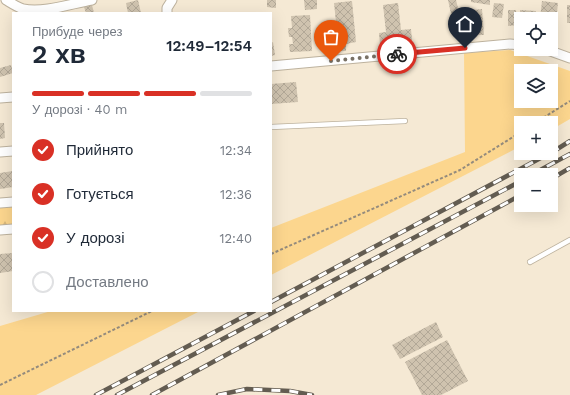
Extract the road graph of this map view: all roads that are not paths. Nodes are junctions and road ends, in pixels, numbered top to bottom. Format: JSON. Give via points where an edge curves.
{"nodes":[{"id":1,"x":6,"y":0,"type":"edge"},
{"id":2,"x":92,"y":0,"type":"edge"},
{"id":3,"x":172,"y":0,"type":"edge"},
{"id":4,"x":167,"y":12,"type":"edge"},
{"id":5,"x":514,"y":44,"type":"edge"},
{"id":6,"x":558,"y":54,"type":"edge"},
{"id":7,"x":570,"y":58,"type":"edge"},
{"id":8,"x":272,"y":66,"type":"edge"},
{"id":9,"x":12,"y":97,"type":"edge"},
{"id":10,"x":0,"y":98,"type":"edge"},
{"id":11,"x":405,"y":121,"type":"dead end"},
{"id":12,"x":272,"y":127,"type":"edge"},
{"id":13,"x":12,"y":151,"type":"edge"},
{"id":14,"x":0,"y":152,"type":"edge"},
{"id":15,"x":12,"y":202,"type":"edge"},
{"id":16,"x":0,"y":203,"type":"edge"},
{"id":17,"x":12,"y":229,"type":"edge"},
{"id":18,"x":0,"y":230,"type":"edge"},
{"id":19,"x":568,"y":242,"type":"edge"},
{"id":20,"x":530,"y":262,"type":"dead end"}],
"edges":[{"from":1,"to":2,"type":"street","via":[[22,8],[45,10]]},
{"from":3,"to":4,"type":"street"},
{"from":5,"to":8,"type":"street"},
{"from":6,"to":7,"type":"street"},
{"from":9,"to":10,"type":"street"},
{"from":11,"to":12,"type":"lane"},
{"from":13,"to":14,"type":"street"},
{"from":15,"to":16,"type":"street"},
{"from":17,"to":18,"type":"street"},
{"from":19,"to":20,"type":"lane"}]}
